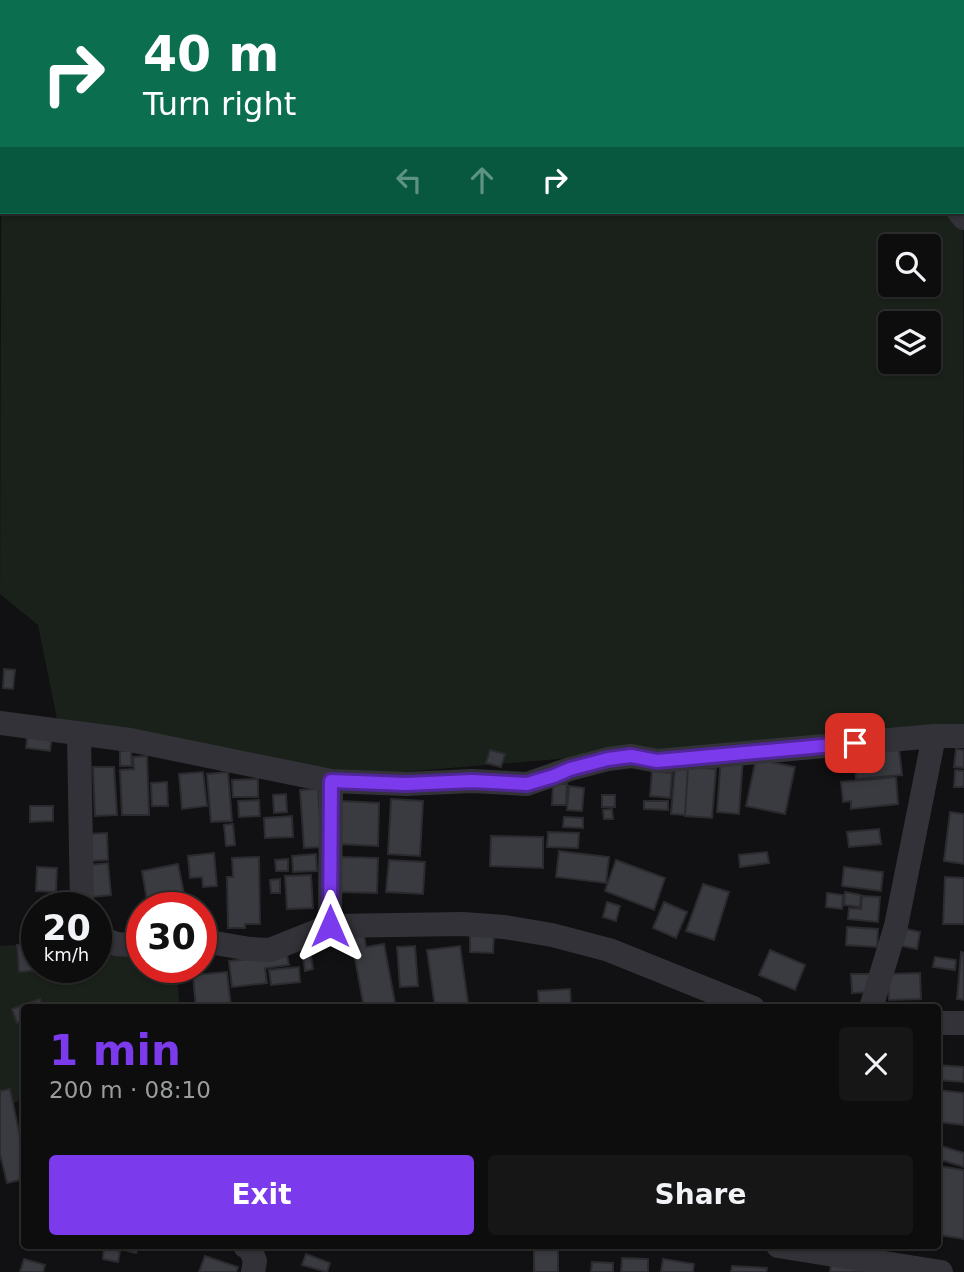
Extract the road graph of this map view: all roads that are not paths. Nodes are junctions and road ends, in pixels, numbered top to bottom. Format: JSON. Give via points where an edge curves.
{"nodes":[{"id":1,"x":0,"y":723,"type":"edge"},
{"id":2,"x":79,"y":734,"type":"junction"},
{"id":3,"x":934,"y":736,"type":"junction"},
{"id":4,"x":964,"y":736,"type":"edge"},
{"id":5,"x":331,"y":781,"type":"junction"},
{"id":6,"x":82,"y":892,"type":"edge"},
{"id":7,"x":330,"y":926,"type":"junction"},
{"id":8,"x":217,"y":944,"type":"edge"},
{"id":9,"x":743,"y":1004,"type":"edge"},
{"id":10,"x":872,"y":1004,"type":"edge"},
{"id":11,"x":941,"y":1023,"type":"edge"},
{"id":12,"x":964,"y":1023,"type":"edge"},
{"id":13,"x":250,"y":1249,"type":"edge"},
{"id":14,"x":787,"y":1256,"type":"edge"},
{"id":15,"x":253,"y":1272,"type":"edge"},
{"id":16,"x":941,"y":1272,"type":"edge"}],
"edges":[{"from":1,"to":2,"type":"street"},
{"from":2,"to":5,"type":"street"},
{"from":2,"to":6,"type":"street"},
{"from":3,"to":4,"type":"street"},
{"from":3,"to":5,"type":"street","via":[[657,761],[631,756],[527,784]]},
{"from":3,"to":10,"type":"street","via":[[896,926]]},
{"from":5,"to":7,"type":"street"},
{"from":7,"to":8,"type":"street","via":[[270,950]]},
{"from":7,"to":9,"type":"street","via":[[463,924],[552,935],[609,950]]},
{"from":11,"to":12,"type":"street"},
{"from":13,"to":15,"type":"street"},
{"from":14,"to":16,"type":"street"}]}
